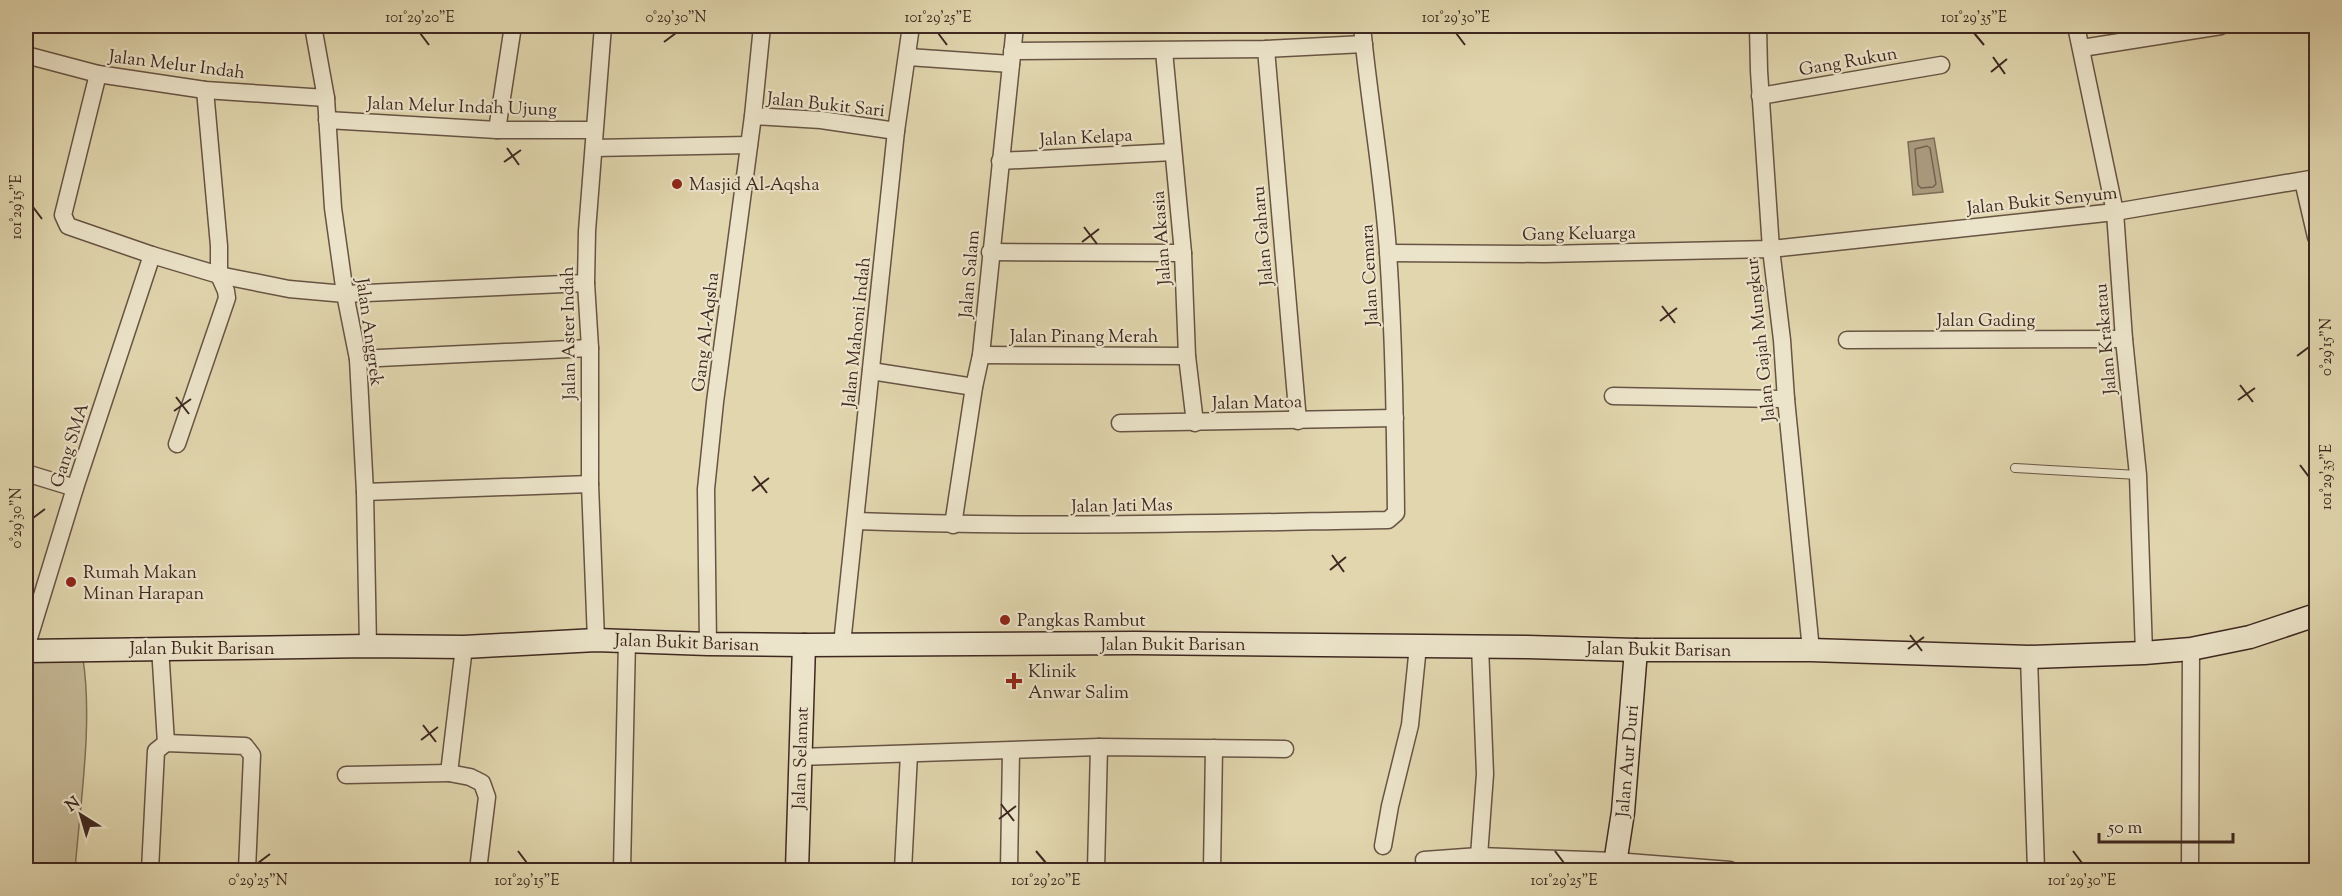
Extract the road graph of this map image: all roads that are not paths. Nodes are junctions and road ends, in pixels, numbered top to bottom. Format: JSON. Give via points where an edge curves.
{"nodes":[{"id":1,"x":313,"y":26,"type":"edge"},
{"id":2,"x":513,"y":26,"type":"edge"},
{"id":3,"x":603,"y":26,"type":"edge"},
{"id":4,"x":762,"y":26,"type":"edge"},
{"id":5,"x":911,"y":26,"type":"edge"},
{"id":6,"x":1015,"y":26,"type":"edge"},
{"id":7,"x":1362,"y":26,"type":"edge"},
{"id":8,"x":1758,"y":26,"type":"edge"},
{"id":9,"x":2076,"y":26,"type":"edge"},
{"id":10,"x":2221,"y":26,"type":"edge"},
{"id":11,"x":1364,"y":44,"type":"junction"},
{"id":12,"x":2082,"y":48,"type":"junction"},
{"id":13,"x":1266,"y":49,"type":"junction"},
{"id":14,"x":1164,"y":51,"type":"junction"},
{"id":15,"x":26,"y":56,"type":"edge"},
{"id":16,"x":908,"y":57,"type":"junction"},
{"id":17,"x":1012,"y":58,"type":"junction"},
{"id":18,"x":1941,"y":64,"type":"dead end"},
{"id":19,"x":98,"y":74,"type":"junction"},
{"id":20,"x":205,"y":90,"type":"junction"},
{"id":21,"x":1761,"y":96,"type":"junction"},
{"id":22,"x":326,"y":98,"type":"junction"},
{"id":23,"x":753,"y":116,"type":"junction"},
{"id":24,"x":327,"y":120,"type":"junction"},
{"id":25,"x":497,"y":130,"type":"junction"},
{"id":26,"x":594,"y":130,"type":"junction"},
{"id":27,"x":896,"y":130,"type":"junction"},
{"id":28,"x":749,"y":145,"type":"junction"},
{"id":29,"x":594,"y":148,"type":"junction"},
{"id":30,"x":1173,"y":152,"type":"junction"},
{"id":31,"x":1000,"y":161,"type":"junction"},
{"id":32,"x":2310,"y":180,"type":"edge"},
{"id":33,"x":2115,"y":212,"type":"junction"},
{"id":34,"x":2316,"y":237,"type":"edge"},
{"id":35,"x":1771,"y":249,"type":"junction"},
{"id":36,"x":990,"y":252,"type":"junction"},
{"id":37,"x":1183,"y":253,"type":"junction"},
{"id":38,"x":1388,"y":253,"type":"junction"},
{"id":39,"x":152,"y":255,"type":"junction"},
{"id":40,"x":219,"y":275,"type":"junction"},
{"id":41,"x":586,"y":283,"type":"junction"},
{"id":42,"x":345,"y":294,"type":"junction"},
{"id":43,"x":2124,"y":339,"type":"junction"},
{"id":44,"x":1847,"y":340,"type":"dead end"},
{"id":45,"x":590,"y":348,"type":"junction"},
{"id":46,"x":981,"y":355,"type":"junction"},
{"id":47,"x":1187,"y":356,"type":"junction"},
{"id":48,"x":358,"y":359,"type":"junction"},
{"id":49,"x":871,"y":371,"type":"junction"},
{"id":50,"x":974,"y":387,"type":"junction"},
{"id":51,"x":1613,"y":396,"type":"dead end"},
{"id":52,"x":1786,"y":399,"type":"junction"},
{"id":53,"x":1395,"y":418,"type":"junction"},
{"id":54,"x":1298,"y":421,"type":"junction"},
{"id":55,"x":1120,"y":423,"type":"dead end"},
{"id":56,"x":1195,"y":423,"type":"junction"},
{"id":57,"x":177,"y":444,"type":"dead end"},
{"id":58,"x":2015,"y":468,"type":"dead end"},
{"id":59,"x":26,"y":474,"type":"edge"},
{"id":60,"x":2138,"y":475,"type":"junction"},
{"id":61,"x":590,"y":484,"type":"junction"},
{"id":62,"x":75,"y":488,"type":"junction"},
{"id":63,"x":365,"y":492,"type":"junction"},
{"id":64,"x":1388,"y":520,"type":"joint"},
{"id":65,"x":856,"y":521,"type":"junction"},
{"id":66,"x":953,"y":525,"type":"junction"},
{"id":67,"x":2316,"y":615,"type":"edge"},
{"id":68,"x":596,"y":640,"type":"junction"},
{"id":69,"x":627,"y":640,"type":"junction"},
{"id":70,"x":708,"y":644,"type":"junction"},
{"id":71,"x":842,"y":644,"type":"junction"},
{"id":72,"x":804,"y":645,"type":"junction"},
{"id":73,"x":368,"y":646,"type":"junction"},
{"id":74,"x":1418,"y":646,"type":"junction"},
{"id":75,"x":1480,"y":646,"type":"junction"},
{"id":76,"x":160,"y":647,"type":"junction"},
{"id":77,"x":464,"y":647,"type":"junction"},
{"id":78,"x":26,"y":649,"type":"edge"},
{"id":79,"x":2191,"y":649,"type":"junction"},
{"id":80,"x":1636,"y":650,"type":"junction"},
{"id":81,"x":1811,"y":650,"type":"junction"},
{"id":82,"x":2144,"y":653,"type":"junction"},
{"id":83,"x":2029,"y":657,"type":"junction"},
{"id":84,"x":166,"y":743,"type":"junction"},
{"id":85,"x":1099,"y":747,"type":"junction"},
{"id":86,"x":1214,"y":748,"type":"junction"},
{"id":87,"x":1285,"y":748,"type":"dead end"},
{"id":88,"x":1011,"y":751,"type":"junction"},
{"id":89,"x":909,"y":754,"type":"junction"},
{"id":90,"x":799,"y":756,"type":"junction"},
{"id":91,"x":449,"y":773,"type":"junction"},
{"id":92,"x":346,"y":775,"type":"dead end"},
{"id":93,"x":1383,"y":846,"type":"dead end"},
{"id":94,"x":1479,"y":856,"type":"junction"},
{"id":95,"x":1424,"y":860,"type":"dead end"},
{"id":96,"x":1614,"y":866,"type":"edge"},
{"id":97,"x":150,"y":870,"type":"edge"},
{"id":98,"x":247,"y":870,"type":"edge"},
{"id":99,"x":478,"y":870,"type":"edge"},
{"id":100,"x":622,"y":870,"type":"edge"},
{"id":101,"x":797,"y":870,"type":"edge"},
{"id":102,"x":903,"y":870,"type":"edge"},
{"id":103,"x":1009,"y":870,"type":"edge"},
{"id":104,"x":1096,"y":870,"type":"edge"},
{"id":105,"x":1212,"y":870,"type":"edge"},
{"id":106,"x":1730,"y":870,"type":"edge"},
{"id":107,"x":2036,"y":870,"type":"edge"},
{"id":108,"x":2190,"y":870,"type":"edge"}],
"edges":[{"from":1,"to":22,"type":"street","name":"Jalan Anggrek"},
{"from":2,"to":25,"type":"street"},
{"from":3,"to":26,"type":"street","name":"Jalan Aster Indah"},
{"from":4,"to":23,"type":"street","name":"Gang Al-Aqsha"},
{"from":5,"to":16,"type":"street","name":"Jalan Mahoni Indah"},
{"from":6,"to":17,"type":"street","name":"Jalan Salam"},
{"from":7,"to":11,"type":"street","name":"Jalan Cemara"},
{"from":8,"to":21,"type":"street","name":"Jalan Gajah Mungkur"},
{"from":9,"to":12,"type":"street","name":"Jalan Krakatau"},
{"from":10,"to":12,"type":"street"},
{"from":11,"to":13,"type":"street"},
{"from":11,"to":38,"type":"street","name":"Jalan Cemara"},
{"from":12,"to":33,"type":"street","name":"Jalan Krakatau"},
{"from":13,"to":14,"type":"street"},
{"from":13,"to":54,"type":"street","name":"Jalan Gaharu"},
{"from":14,"to":17,"type":"street"},
{"from":14,"to":30,"type":"street","name":"Jalan Akasia"},
{"from":15,"to":19,"type":"street","name":"Jalan Melur Indah"},
{"from":16,"to":17,"type":"street"},
{"from":16,"to":27,"type":"street","name":"Jalan Mahoni Indah"},
{"from":17,"to":31,"type":"street","name":"Jalan Salam"},
{"from":18,"to":21,"type":"street","name":"Gang Rukun"},
{"from":19,"to":20,"type":"street","name":"Jalan Melur Indah"},
{"from":19,"to":39,"type":"street","via":[[63,218],[68,225]]},
{"from":20,"to":22,"type":"street","name":"Jalan Melur Indah"},
{"from":20,"to":40,"type":"street"},
{"from":21,"to":35,"type":"street","name":"Jalan Gajah Mungkur"},
{"from":22,"to":24,"type":"street","name":"Jalan Anggrek"},
{"from":23,"to":27,"type":"street","name":"Jalan Bukit Sari","via":[[835,121]]},
{"from":23,"to":28,"type":"street","name":"Gang Al-Aqsha"},
{"from":24,"to":25,"type":"street","name":"Jalan Melur Indah Ujung"},
{"from":24,"to":42,"type":"street","name":"Jalan Anggrek"},
{"from":25,"to":26,"type":"street","name":"Jalan Melur Indah Ujung"},
{"from":26,"to":29,"type":"street","name":"Jalan Aster Indah"},
{"from":27,"to":49,"type":"street","name":"Jalan Mahoni Indah"},
{"from":28,"to":29,"type":"street"},
{"from":28,"to":70,"type":"street","name":"Gang Al-Aqsha","via":[[706,489]]},
{"from":29,"to":41,"type":"street","name":"Jalan Aster Indah"},
{"from":30,"to":31,"type":"street","name":"Jalan Kelapa"},
{"from":30,"to":37,"type":"street","name":"Jalan Akasia"},
{"from":31,"to":36,"type":"street","name":"Jalan Salam"},
{"from":32,"to":33,"type":"street","name":"Jalan Bukit Senyum"},
{"from":32,"to":34,"type":"street"},
{"from":33,"to":35,"type":"street","name":"Jalan Bukit Senyum"},
{"from":33,"to":43,"type":"street","name":"Jalan Krakatau"},
{"from":35,"to":38,"type":"street","name":"Gang Keluarga"},
{"from":35,"to":52,"type":"street","name":"Jalan Gajah Mungkur"},
{"from":36,"to":37,"type":"street"},
{"from":36,"to":46,"type":"street","name":"Jalan Salam"},
{"from":37,"to":47,"type":"street","name":"Jalan Akasia"},
{"from":38,"to":53,"type":"street","name":"Jalan Cemara"},
{"from":39,"to":40,"type":"street"},
{"from":39,"to":62,"type":"street","name":"Gang SMA"},
{"from":40,"to":42,"type":"street","via":[[289,289]]},
{"from":40,"to":57,"type":"street","via":[[227,298]]},
{"from":41,"to":42,"type":"street"},
{"from":41,"to":45,"type":"street","name":"Jalan Aster Indah"},
{"from":42,"to":48,"type":"street","name":"Jalan Anggrek"},
{"from":43,"to":44,"type":"street","name":"Jalan Gading"},
{"from":43,"to":60,"type":"street","name":"Jalan Krakatau"},
{"from":45,"to":48,"type":"street"},
{"from":45,"to":61,"type":"street","name":"Jalan Aster Indah"},
{"from":46,"to":47,"type":"street","name":"Jalan Pinang Merah"},
{"from":46,"to":50,"type":"street","name":"Jalan Salam"},
{"from":47,"to":56,"type":"street","name":"Jalan Akasia"},
{"from":48,"to":63,"type":"street","name":"Jalan Anggrek"},
{"from":49,"to":50,"type":"street"},
{"from":49,"to":65,"type":"street","name":"Jalan Mahoni Indah"},
{"from":50,"to":66,"type":"street","name":"Jalan Salam"},
{"from":51,"to":52,"type":"street"},
{"from":52,"to":81,"type":"street","name":"Jalan Gajah Mungkur"},
{"from":53,"to":54,"type":"street","name":"Jalan Matoa"},
{"from":53,"to":64,"type":"street","name":"Jalan Cemara","via":[[1396,513]]},
{"from":54,"to":56,"type":"street","name":"Jalan Matoa"},
{"from":55,"to":56,"type":"street","name":"Jalan Matoa"},
{"from":58,"to":60,"type":"lane"},
{"from":59,"to":62,"type":"street"},
{"from":60,"to":82,"type":"street","name":"Jalan Krakatau"},
{"from":61,"to":63,"type":"street"},
{"from":61,"to":68,"type":"street","name":"Jalan Aster Indah"},
{"from":62,"to":78,"type":"street","name":"Gang SMA"},
{"from":63,"to":73,"type":"street","name":"Jalan Anggrek"},
{"from":64,"to":66,"type":"street","name":"Jalan Jati Mas"},
{"from":65,"to":66,"type":"street","name":"Jalan Jati Mas"},
{"from":65,"to":71,"type":"street","name":"Jalan Mahoni Indah"},
{"from":67,"to":79,"type":"main road","name":"Jalan Bukit Barisan","via":[[2250,637]]},
{"from":68,"to":69,"type":"main road","name":"Jalan Bukit Barisan"},
{"from":68,"to":77,"type":"main road","name":"Jalan Bukit Barisan"},
{"from":69,"to":70,"type":"main road","name":"Jalan Bukit Barisan"},
{"from":69,"to":100,"type":"street"},
{"from":70,"to":72,"type":"main road","name":"Jalan Bukit Barisan"},
{"from":71,"to":72,"type":"main road","name":"Jalan Bukit Barisan"},
{"from":71,"to":74,"type":"main road","name":"Jalan Bukit Barisan"},
{"from":72,"to":90,"type":"main road","name":"Jalan Selamat"},
{"from":73,"to":76,"type":"main road","name":"Jalan Bukit Barisan"},
{"from":73,"to":77,"type":"main road","name":"Jalan Bukit Barisan"},
{"from":74,"to":75,"type":"main road","name":"Jalan Bukit Barisan"},
{"from":74,"to":93,"type":"street","via":[[1410,725]]},
{"from":75,"to":80,"type":"main road","name":"Jalan Bukit Barisan"},
{"from":75,"to":94,"type":"street","via":[[1485,774]]},
{"from":76,"to":78,"type":"main road","name":"Jalan Bukit Barisan"},
{"from":76,"to":84,"type":"street"},
{"from":77,"to":91,"type":"street"},
{"from":79,"to":82,"type":"main road","name":"Jalan Bukit Barisan"},
{"from":79,"to":108,"type":"street"},
{"from":80,"to":81,"type":"main road","name":"Jalan Bukit Barisan"},
{"from":80,"to":96,"type":"main road","name":"Jalan Aur Duri","via":[[1623,812]]},
{"from":81,"to":83,"type":"main road","name":"Jalan Bukit Barisan"},
{"from":82,"to":83,"type":"main road","name":"Jalan Bukit Barisan"},
{"from":83,"to":107,"type":"street"},
{"from":84,"to":97,"type":"street","via":[[156,751]]},
{"from":84,"to":98,"type":"street","via":[[245,746],[252,755]]},
{"from":85,"to":86,"type":"street"},
{"from":85,"to":88,"type":"street"},
{"from":85,"to":104,"type":"street"},
{"from":86,"to":87,"type":"street"},
{"from":86,"to":105,"type":"street"},
{"from":88,"to":89,"type":"street"},
{"from":88,"to":103,"type":"street"},
{"from":89,"to":90,"type":"street"},
{"from":89,"to":102,"type":"street"},
{"from":90,"to":101,"type":"main road","name":"Jalan Selamat"},
{"from":91,"to":92,"type":"street"},
{"from":91,"to":99,"type":"street","via":[[482,783],[487,797]]},
{"from":94,"to":95,"type":"street"},
{"from":94,"to":96,"type":"street"},
{"from":96,"to":106,"type":"street"}]}
